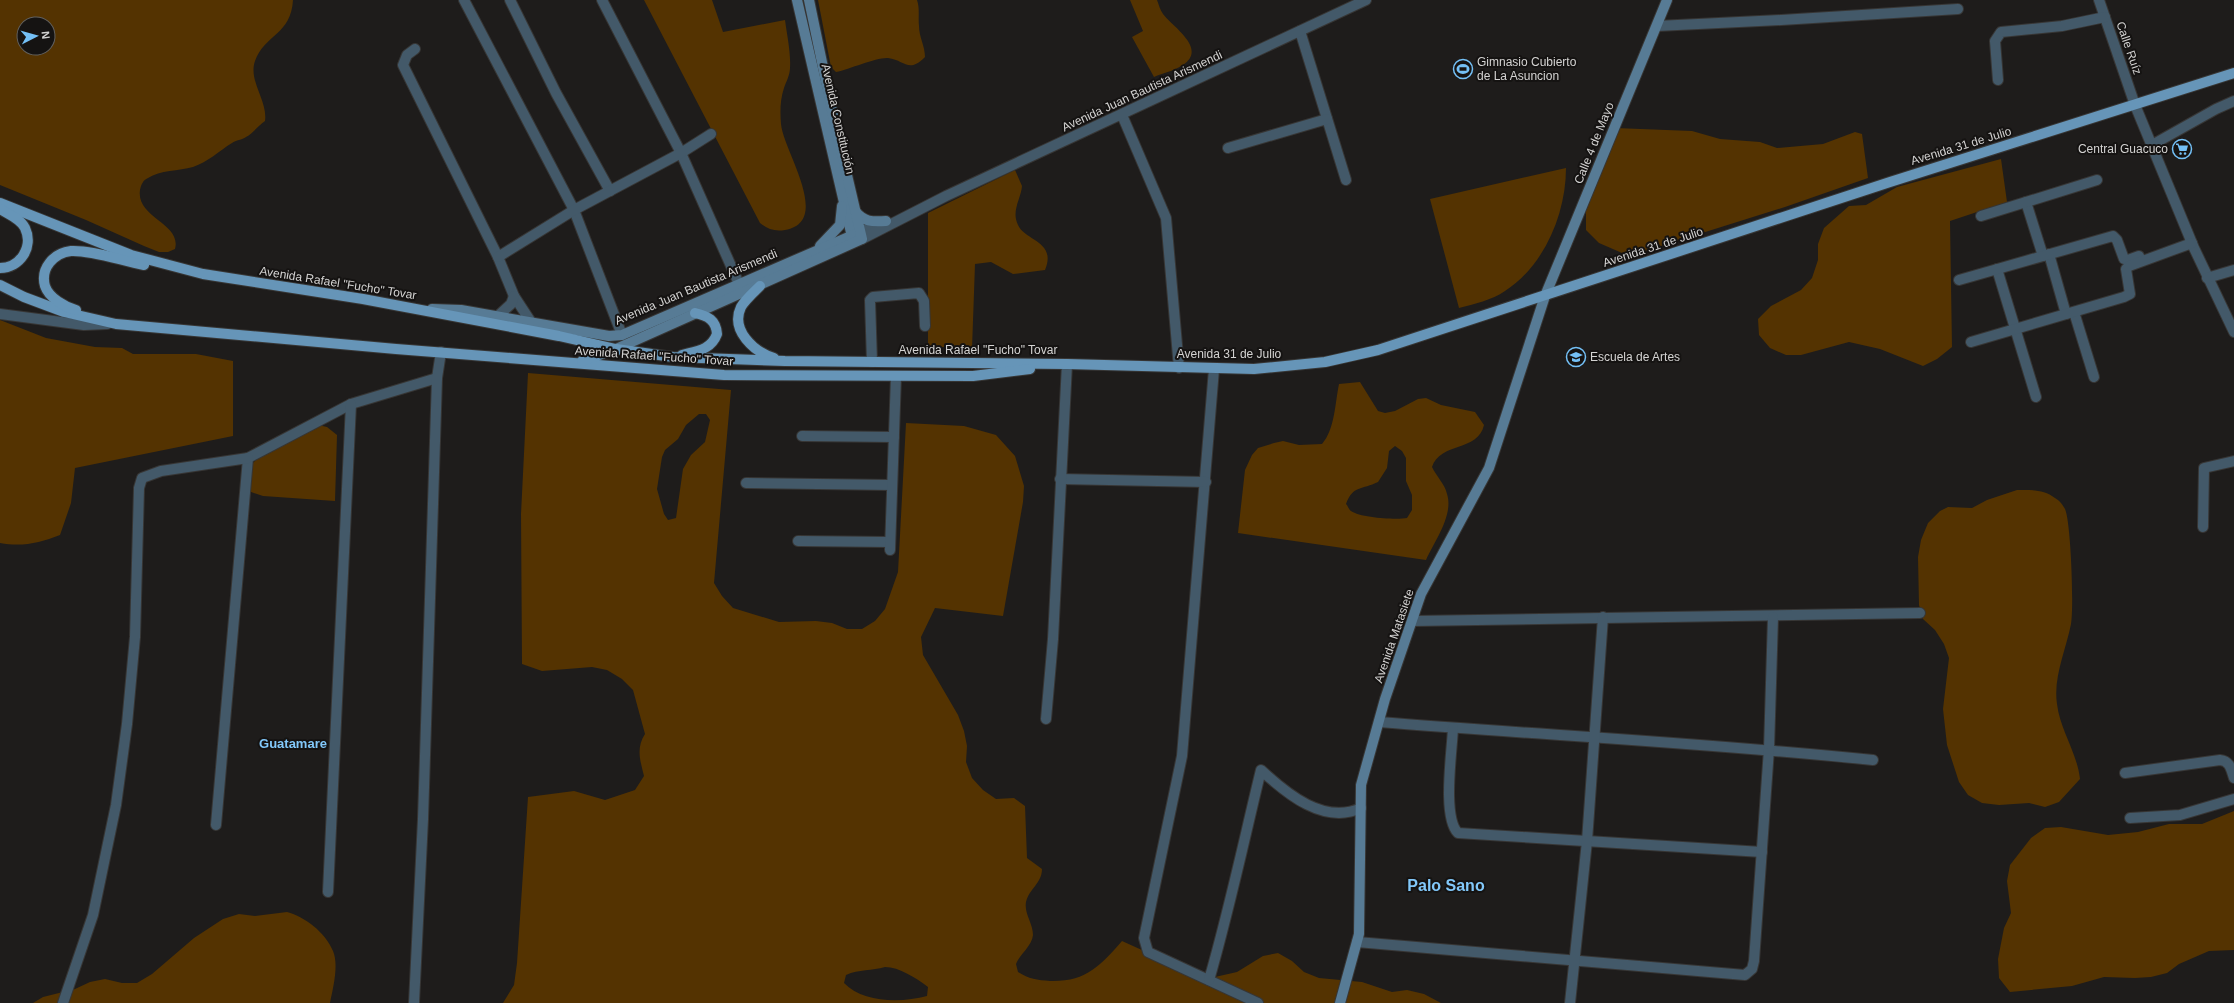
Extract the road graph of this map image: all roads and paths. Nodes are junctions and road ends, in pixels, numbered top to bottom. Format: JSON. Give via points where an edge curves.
{"nodes":[{"id":1,"x":464,"y":0,"type":"edge"},
{"id":2,"x":510,"y":0,"type":"edge"},
{"id":3,"x":602,"y":0,"type":"edge"},
{"id":4,"x":797,"y":0,"type":"edge"},
{"id":5,"x":809,"y":0,"type":"edge"},
{"id":6,"x":1366,"y":0,"type":"edge"},
{"id":7,"x":1667,"y":0,"type":"edge"},
{"id":8,"x":2099,"y":0,"type":"edge"},
{"id":9,"x":1958,"y":9,"type":"dead end"},
{"id":10,"x":2105,"y":17,"type":"junction"},
{"id":11,"x":1656,"y":26,"type":"junction"},
{"id":12,"x":1300,"y":31,"type":"junction"},
{"id":13,"x":415,"y":49,"type":"dead end"},
{"id":14,"x":2234,"y":73,"type":"edge"},
{"id":15,"x":1998,"y":80,"type":"dead end"},
{"id":16,"x":2234,"y":101,"type":"edge"},
{"id":17,"x":2135,"y":105,"type":"junction"},
{"id":18,"x":1122,"y":115,"type":"junction"},
{"id":19,"x":1327,"y":119,"type":"junction"},
{"id":20,"x":711,"y":134,"type":"dead end"},
{"id":21,"x":2152,"y":145,"type":"junction"},
{"id":22,"x":1228,"y":148,"type":"dead end"},
{"id":23,"x":681,"y":153,"type":"junction"},
{"id":24,"x":1346,"y":180,"type":"dead end"},
{"id":25,"x":2097,"y":180,"type":"dead end"},
{"id":26,"x":610,"y":191,"type":"junction"},
{"id":27,"x":843,"y":198,"type":"junction"},
{"id":28,"x":2026,"y":202,"type":"junction"},
{"id":29,"x":0,"y":203,"type":"edge"},
{"id":30,"x":930,"y":204,"type":"junction"},
{"id":31,"x":0,"y":209,"type":"edge"},
{"id":32,"x":574,"y":210,"type":"junction"},
{"id":33,"x":855,"y":211,"type":"junction"},
{"id":34,"x":1981,"y":216,"type":"dead end"},
{"id":35,"x":886,"y":221,"type":"junction"},
{"id":36,"x":857,"y":237,"type":"junction"},
{"id":37,"x":2190,"y":240,"type":"junction"},
{"id":38,"x":816,"y":250,"type":"junction"},
{"id":39,"x":2046,"y":255,"type":"junction"},
{"id":40,"x":498,"y":257,"type":"junction"},
{"id":41,"x":0,"y":268,"type":"edge"},
{"id":42,"x":1997,"y":269,"type":"junction"},
{"id":43,"x":2234,"y":270,"type":"edge"},
{"id":44,"x":203,"y":274,"type":"junction"},
{"id":45,"x":2207,"y":278,"type":"junction"},
{"id":46,"x":1959,"y":280,"type":"dead end"},
{"id":47,"x":739,"y":284,"type":"junction"},
{"id":48,"x":0,"y":285,"type":"edge"},
{"id":49,"x":760,"y":286,"type":"junction"},
{"id":50,"x":514,"y":296,"type":"junction"},
{"id":51,"x":1545,"y":296,"type":"junction"},
{"id":52,"x":414,"y":308,"type":"junction"},
{"id":53,"x":695,"y":313,"type":"junction"},
{"id":54,"x":2070,"y":313,"type":"junction"},
{"id":55,"x":0,"y":314,"type":"edge"},
{"id":56,"x":498,"y":316,"type":"junction"},
{"id":57,"x":531,"y":322,"type":"junction"},
{"id":58,"x":116,"y":324,"type":"junction"},
{"id":59,"x":925,"y":326,"type":"dead end"},
{"id":60,"x":2015,"y":329,"type":"junction"},
{"id":61,"x":2234,"y":332,"type":"edge"},
{"id":62,"x":622,"y":335,"type":"junction"},
{"id":63,"x":1971,"y":342,"type":"dead end"},
{"id":64,"x":616,"y":348,"type":"junction"},
{"id":65,"x":442,"y":352,"type":"junction"},
{"id":66,"x":673,"y":356,"type":"junction"},
{"id":67,"x":785,"y":361,"type":"junction"},
{"id":68,"x":872,"y":362,"type":"junction"},
{"id":69,"x":576,"y":363,"type":"junction"},
{"id":70,"x":1067,"y":364,"type":"junction"},
{"id":71,"x":1178,"y":368,"type":"junction"},
{"id":72,"x":1214,"y":369,"type":"junction"},
{"id":73,"x":896,"y":376,"type":"junction"},
{"id":74,"x":2094,"y":377,"type":"dead end"},
{"id":75,"x":437,"y":378,"type":"junction"},
{"id":76,"x":2036,"y":397,"type":"dead end"},
{"id":77,"x":351,"y":404,"type":"junction"},
{"id":78,"x":802,"y":436,"type":"dead end"},
{"id":79,"x":894,"y":437,"type":"junction"},
{"id":80,"x":248,"y":458,"type":"junction"},
{"id":81,"x":2234,"y":461,"type":"edge"},
{"id":82,"x":1060,"y":479,"type":"junction"},
{"id":83,"x":1206,"y":482,"type":"junction"},
{"id":84,"x":746,"y":483,"type":"dead end"},
{"id":85,"x":892,"y":484,"type":"junction"},
{"id":86,"x":2203,"y":527,"type":"dead end"},
{"id":87,"x":798,"y":541,"type":"dead end"},
{"id":88,"x":1920,"y":614,"type":"dead end"},
{"id":89,"x":1603,"y":617,"type":"junction"},
{"id":90,"x":1773,"y":617,"type":"junction"},
{"id":91,"x":1412,"y":621,"type":"junction"},
{"id":92,"x":1046,"y":719,"type":"dead end"},
{"id":93,"x":1379,"y":722,"type":"junction"},
{"id":94,"x":1453,"y":728,"type":"junction"},
{"id":95,"x":1594,"y":739,"type":"junction"},
{"id":96,"x":1769,"y":749,"type":"junction"},
{"id":97,"x":1873,"y":760,"type":"dead end"},
{"id":98,"x":2125,"y":773,"type":"dead end"},
{"id":99,"x":2234,"y":778,"type":"edge"},
{"id":100,"x":2234,"y":799,"type":"edge"},
{"id":101,"x":1361,"y":808,"type":"junction"},
{"id":102,"x":2130,"y":818,"type":"dead end"},
{"id":103,"x":216,"y":825,"type":"dead end"},
{"id":104,"x":1587,"y":841,"type":"junction"},
{"id":105,"x":1762,"y":852,"type":"junction"},
{"id":106,"x":328,"y":892,"type":"dead end"},
{"id":107,"x":1357,"y":942,"type":"junction"},
{"id":108,"x":1575,"y":960,"type":"junction"},
{"id":109,"x":1209,"y":980,"type":"junction"},
{"id":110,"x":63,"y":1003,"type":"edge"},
{"id":111,"x":414,"y":1003,"type":"edge"},
{"id":112,"x":1258,"y":1003,"type":"edge"},
{"id":113,"x":1340,"y":1003,"type":"edge"},
{"id":114,"x":1570,"y":1003,"type":"edge"}],
"edges":[{"from":1,"to":32,"type":"street"},
{"from":2,"to":26,"type":"street","via":[[556,93]]},
{"from":3,"to":23,"type":"street"},
{"from":4,"to":27,"type":"street","name":"Avenida Constitución"},
{"from":5,"to":33,"type":"street","name":"Avenida Constitución"},
{"from":6,"to":12,"type":"street","name":"Avenida Juan Bautista Arismendi"},
{"from":7,"to":11,"type":"street","name":"Calle 4 de Mayo"},
{"from":8,"to":10,"type":"street","name":"Calle Ruíz"},
{"from":9,"to":11,"type":"street"},
{"from":10,"to":15,"type":"street","via":[[2062,26],[2001,32],[1995,40]]},
{"from":10,"to":17,"type":"street","name":"Calle Ruíz"},
{"from":11,"to":51,"type":"street","name":"Calle 4 de Mayo"},
{"from":12,"to":18,"type":"street","name":"Avenida Juan Bautista Arismendi"},
{"from":12,"to":19,"type":"street"},
{"from":13,"to":40,"type":"street","via":[[407,55],[403,65]]},
{"from":14,"to":17,"type":"main road","name":"Avenida 31 de Julio"},
{"from":16,"to":21,"type":"street"},
{"from":17,"to":21,"type":"street","name":"Calle Ruíz"},
{"from":17,"to":51,"type":"main road","name":"Avenida 31 de Julio","via":[[1890,182]]},
{"from":18,"to":30,"type":"street","name":"Avenida Juan Bautista Arismendi"},
{"from":18,"to":71,"type":"street","via":[[1166,218]]},
{"from":19,"to":22,"type":"street"},
{"from":19,"to":24,"type":"street"},
{"from":20,"to":23,"type":"street"},
{"from":21,"to":37,"type":"street","name":"Calle Ruíz"},
{"from":23,"to":26,"type":"street"},
{"from":23,"to":47,"type":"street"},
{"from":25,"to":28,"type":"street"},
{"from":26,"to":32,"type":"street"},
{"from":27,"to":36,"type":"street","name":"Avenida Constitución"},
{"from":27,"to":38,"type":"street","via":[[840,224]]},
{"from":28,"to":34,"type":"street"},
{"from":28,"to":39,"type":"street"},
{"from":29,"to":44,"type":"main road","name":"Avenida Rafael \"Fucho\" Tovar","via":[[131,255]]},
{"from":30,"to":35,"type":"street","name":"Avenida Juan Bautista Arismendi"},
{"from":30,"to":36,"type":"street","name":"Avenida Juan Bautista Arismendi"},
{"from":31,"to":41,"type":"main road","via":[[25,228],[27,240],[26,251],[21,261],[8,268]]},
{"from":32,"to":40,"type":"street"},
{"from":32,"to":62,"type":"street"},
{"from":33,"to":35,"type":"street","via":[[862,219],[871,222]]},
{"from":33,"to":36,"type":"street","name":"Avenida Constitución"},
{"from":35,"to":36,"type":"street","name":"Avenida Juan Bautista Arismendi"},
{"from":36,"to":38,"type":"street","name":"Avenida Juan Bautista Arismendi"},
{"from":36,"to":49,"type":"street","name":"Avenida Juan Bautista Arismendi"},
{"from":37,"to":39,"type":"street","via":[[2128,260],[2124,259],[2113,236]]},
{"from":37,"to":45,"type":"street","name":"Calle Ruíz"},
{"from":37,"to":54,"type":"street","via":[[2129,266],[2126,269],[2130,294]]},
{"from":38,"to":47,"type":"street","name":"Avenida Juan Bautista Arismendi"},
{"from":39,"to":42,"type":"street"},
{"from":39,"to":54,"type":"street"},
{"from":40,"to":50,"type":"street"},
{"from":42,"to":46,"type":"street"},
{"from":42,"to":60,"type":"street"},
{"from":43,"to":45,"type":"street"},
{"from":44,"to":52,"type":"main road","name":"Avenida Rafael \"Fucho\" Tovar"},
{"from":44,"to":58,"type":"main road","via":[[71,251],[59,254],[50,261],[45,274],[46,286],[60,303]]},
{"from":45,"to":61,"type":"street","name":"Calle Ruíz"},
{"from":47,"to":62,"type":"street","name":"Avenida Juan Bautista Arismendi"},
{"from":48,"to":58,"type":"main road","name":"Avenida Rafael \"Fucho\" Tovar","via":[[64,312]]},
{"from":49,"to":53,"type":"street","name":"Avenida Juan Bautista Arismendi"},
{"from":49,"to":67,"type":"main road","via":[[741,307],[738,323],[745,340],[764,355]]},
{"from":50,"to":56,"type":"street","via":[[511,304]]},
{"from":50,"to":57,"type":"street"},
{"from":51,"to":72,"type":"main road","name":"Avenida 31 de Julio","via":[[1349,358],[1274,368]]},
{"from":51,"to":91,"type":"street","name":"Avenida Matasiete","via":[[1489,468],[1421,594]]},
{"from":52,"to":56,"type":"street","name":"Avenida Juan Bautista Arismendi","via":[[461,310]]},
{"from":52,"to":64,"type":"main road","name":"Avenida Rafael \"Fucho\" Tovar"},
{"from":53,"to":64,"type":"street","name":"Avenida Juan Bautista Arismendi"},
{"from":53,"to":66,"type":"main road","via":[[712,320],[716,327],[715,339],[706,349]]},
{"from":54,"to":60,"type":"street"},
{"from":54,"to":74,"type":"street"},
{"from":55,"to":58,"type":"street","via":[[84,324]]},
{"from":56,"to":57,"type":"street","name":"Avenida Juan Bautista Arismendi"},
{"from":57,"to":62,"type":"street","name":"Avenida Juan Bautista Arismendi","via":[[609,336]]},
{"from":58,"to":65,"type":"main road","name":"Avenida Rafael \"Fucho\" Tovar"},
{"from":59,"to":68,"type":"street","via":[[924,301],[919,293],[873,297],[870,300]]},
{"from":60,"to":63,"type":"street"},
{"from":60,"to":76,"type":"street"},
{"from":64,"to":66,"type":"main road","name":"Avenida Rafael \"Fucho\" Tovar"},
{"from":64,"to":69,"type":"main road"},
{"from":65,"to":69,"type":"main road","name":"Avenida Rafael \"Fucho\" Tovar"},
{"from":65,"to":75,"type":"street"},
{"from":66,"to":67,"type":"main road","name":"Avenida Rafael \"Fucho\" Tovar"},
{"from":67,"to":68,"type":"main road","name":"Avenida Rafael \"Fucho\" Tovar"},
{"from":68,"to":70,"type":"main road","name":"Avenida Rafael \"Fucho\" Tovar"},
{"from":69,"to":73,"type":"main road","name":"Avenida Rafael \"Fucho\" Tovar","via":[[724,375]]},
{"from":70,"to":71,"type":"main road","name":"Avenida 31 de Julio"},
{"from":70,"to":73,"type":"main road","name":"Avenida Rafael \"Fucho\" Tovar","via":[[973,376]]},
{"from":70,"to":82,"type":"street"},
{"from":71,"to":72,"type":"main road","name":"Avenida 31 de Julio"},
{"from":72,"to":83,"type":"street"},
{"from":73,"to":79,"type":"street"},
{"from":75,"to":77,"type":"street"},
{"from":75,"to":111,"type":"street"},
{"from":77,"to":80,"type":"street"},
{"from":77,"to":106,"type":"street"},
{"from":78,"to":79,"type":"street"},
{"from":79,"to":85,"type":"street"},
{"from":80,"to":103,"type":"street"},
{"from":80,"to":110,"type":"street","via":[[161,471],[142,478],[139,488],[135,636],[116,804],[93,915]]},
{"from":81,"to":86,"type":"street","via":[[2204,468]]},
{"from":82,"to":83,"type":"street"},
{"from":82,"to":92,"type":"street","via":[[1053,640]]},
{"from":83,"to":109,"type":"street","via":[[1182,756],[1144,938],[1148,952]]},
{"from":84,"to":85,"type":"street"},
{"from":85,"to":87,"type":"street","via":[[890,546]]},
{"from":88,"to":90,"type":"street"},
{"from":89,"to":90,"type":"street"},
{"from":89,"to":91,"type":"street"},
{"from":89,"to":95,"type":"street"},
{"from":90,"to":96,"type":"street"},
{"from":91,"to":93,"type":"street","name":"Avenida Matasiete"},
{"from":93,"to":94,"type":"street"},
{"from":93,"to":101,"type":"street","name":"Avenida Matasiete","via":[[1361,785]]},
{"from":94,"to":95,"type":"street"},
{"from":94,"to":104,"type":"street","via":[[1449,813],[1453,828],[1458,833]]},
{"from":95,"to":96,"type":"street"},
{"from":95,"to":104,"type":"street"},
{"from":96,"to":97,"type":"street"},
{"from":96,"to":105,"type":"street"},
{"from":98,"to":99,"type":"street","via":[[2220,760],[2230,764]]},
{"from":100,"to":102,"type":"street","via":[[2180,815]]},
{"from":101,"to":107,"type":"street","name":"Avenida Matasiete"},
{"from":101,"to":109,"type":"street","via":[[1353,812],[1335,814],[1314,808],[1278,786],[1261,770],[1229,912]]},
{"from":104,"to":105,"type":"street"},
{"from":104,"to":108,"type":"street"},
{"from":105,"to":108,"type":"street","via":[[1754,961],[1752,969],[1745,975]]},
{"from":107,"to":108,"type":"street"},
{"from":107,"to":113,"type":"street","name":"Avenida Matasiete"},
{"from":108,"to":114,"type":"street"},
{"from":109,"to":112,"type":"street"}]}
